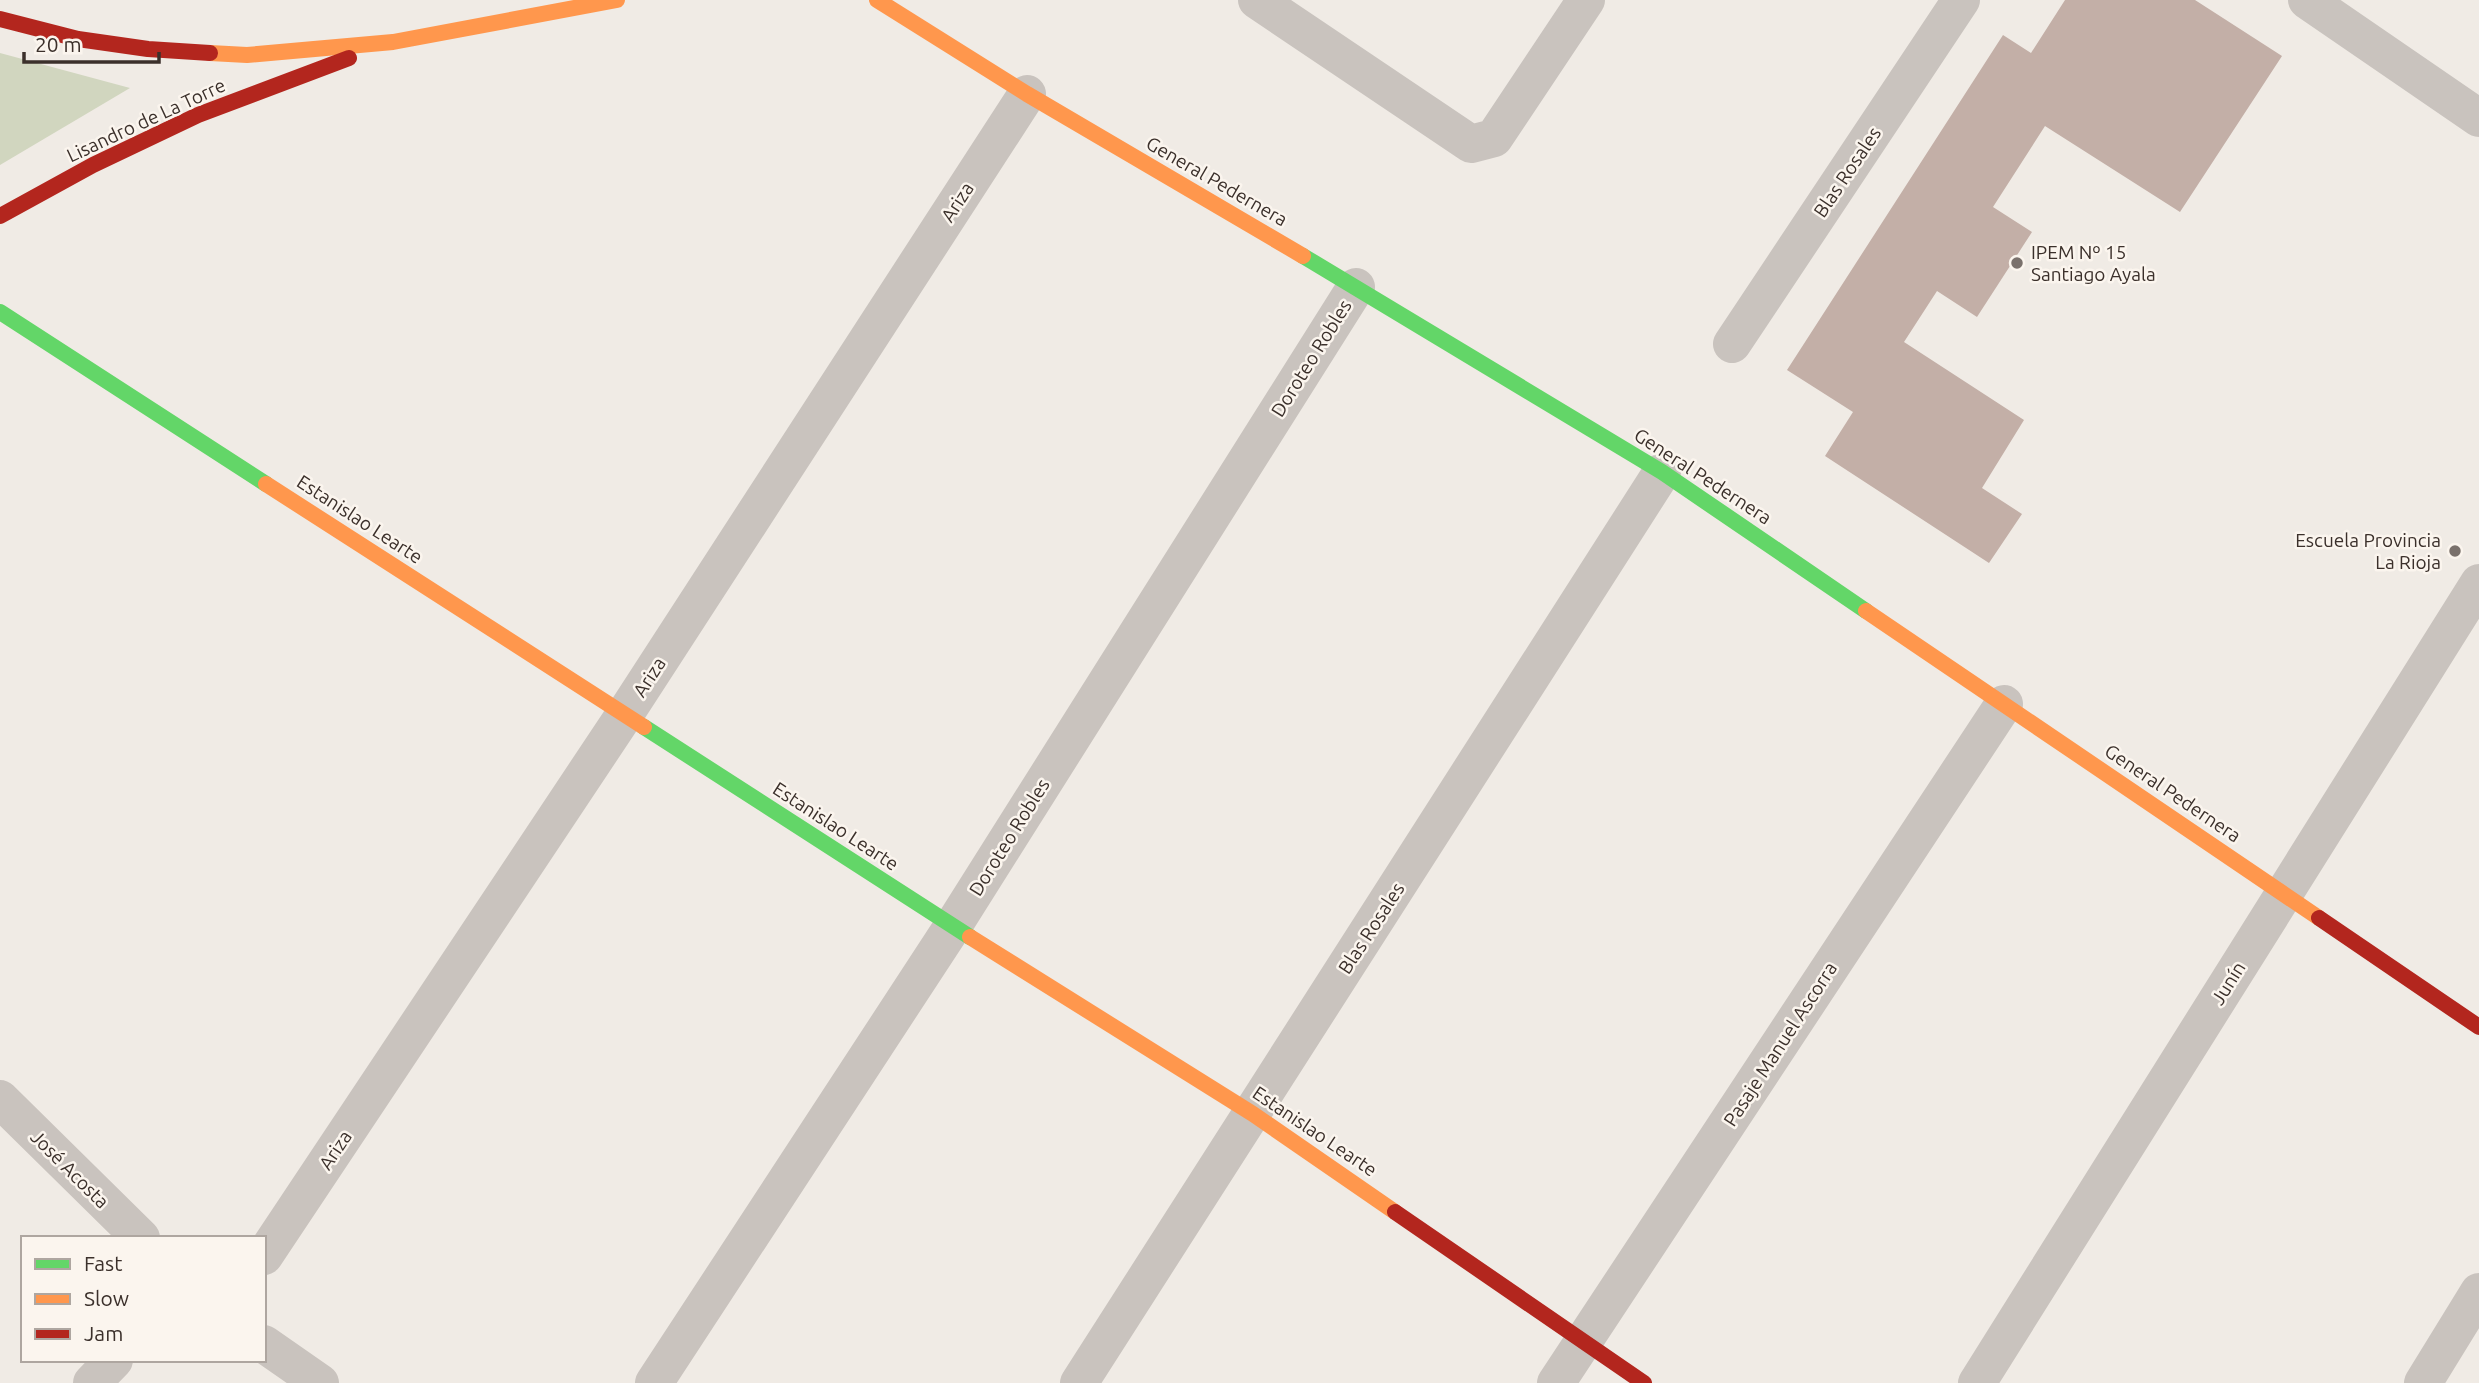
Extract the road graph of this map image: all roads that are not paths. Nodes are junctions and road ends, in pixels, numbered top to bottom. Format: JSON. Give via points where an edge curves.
{"nodes":[{"id":1,"x":617,"y":0,"type":"edge"},
{"id":2,"x":877,"y":0,"type":"edge"},
{"id":3,"x":1257,"y":0,"type":"edge"},
{"id":4,"x":1586,"y":0,"type":"edge"},
{"id":5,"x":1961,"y":0,"type":"edge"},
{"id":6,"x":2307,"y":0,"type":"edge"},
{"id":7,"x":0,"y":19,"type":"edge"},
{"id":8,"x":393,"y":42,"type":"junction"},
{"id":9,"x":1027,"y":94,"type":"junction"},
{"id":10,"x":2479,"y":118,"type":"edge"},
{"id":11,"x":0,"y":216,"type":"edge"},
{"id":12,"x":1356,"y":287,"type":"junction"},
{"id":13,"x":0,"y":312,"type":"edge"},
{"id":14,"x":1732,"y":344,"type":"dead end"},
{"id":15,"x":1662,"y":472,"type":"junction"},
{"id":16,"x":2479,"y":583,"type":"edge"},
{"id":17,"x":2004,"y":704,"type":"junction"},
{"id":18,"x":625,"y":714,"type":"junction"},
{"id":19,"x":2284,"y":894,"type":"junction"},
{"id":20,"x":953,"y":926,"type":"junction"},
{"id":21,"x":2479,"y":1027,"type":"edge"},
{"id":22,"x":0,"y":1099,"type":"edge"},
{"id":23,"x":1253,"y":1114,"type":"junction"},
{"id":24,"x":139,"y":1236,"type":"edge"},
{"id":25,"x":266,"y":1253,"type":"edge"},
{"id":26,"x":2479,"y":1292,"type":"edge"},
{"id":27,"x":1583,"y":1342,"type":"junction"},
{"id":28,"x":266,"y":1345,"type":"edge"},
{"id":29,"x":112,"y":1362,"type":"edge"},
{"id":30,"x":92,"y":1383,"type":"edge"},
{"id":31,"x":320,"y":1383,"type":"edge"},
{"id":32,"x":654,"y":1383,"type":"edge"},
{"id":33,"x":1079,"y":1383,"type":"edge"},
{"id":34,"x":1556,"y":1383,"type":"edge"},
{"id":35,"x":1644,"y":1383,"type":"edge"},
{"id":36,"x":1978,"y":1383,"type":"edge"},
{"id":37,"x":2423,"y":1383,"type":"edge"}],
"edges":[{"from":1,"to":8,"type":"street","name":"Lisandro de La Torre"},
{"from":2,"to":9,"type":"street","name":"General Pedernera"},
{"from":3,"to":4,"type":"street","via":[[1471,144],[1494,138]]},
{"from":5,"to":14,"type":"street","name":"Blas Rosales"},
{"from":6,"to":10,"type":"street"},
{"from":7,"to":8,"type":"street","name":"Lisandro de La Torre","via":[[78,39],[148,50],[247,55]]},
{"from":8,"to":11,"type":"street","name":"Lisandro de La Torre","via":[[198,115]]},
{"from":9,"to":12,"type":"street","name":"General Pedernera"},
{"from":9,"to":18,"type":"street","name":"Ariza"},
{"from":12,"to":15,"type":"street","name":"General Pedernera"},
{"from":12,"to":20,"type":"street","name":"Doroteo Robles"},
{"from":13,"to":18,"type":"street","name":"Estanislao Learte"},
{"from":15,"to":17,"type":"street","name":"General Pedernera"},
{"from":15,"to":23,"type":"street","name":"Blas Rosales"},
{"from":16,"to":19,"type":"street","name":"Junín"},
{"from":17,"to":19,"type":"street","name":"General Pedernera"},
{"from":17,"to":27,"type":"street","name":"Pasaje Manuel Ascorra"},
{"from":18,"to":20,"type":"street","name":"Estanislao Learte"},
{"from":18,"to":25,"type":"street","name":"Ariza"},
{"from":19,"to":21,"type":"street","name":"General Pedernera"},
{"from":19,"to":36,"type":"street","name":"Junín"},
{"from":20,"to":23,"type":"street","name":"Estanislao Learte"},
{"from":20,"to":32,"type":"street","name":"Doroteo Robles"},
{"from":22,"to":24,"type":"street","name":"José Acosta"},
{"from":23,"to":27,"type":"street","name":"Estanislao Learte"},
{"from":23,"to":33,"type":"street","name":"Blas Rosales"},
{"from":26,"to":37,"type":"street"},
{"from":27,"to":34,"type":"street","name":"Pasaje Manuel Ascorra"},
{"from":27,"to":35,"type":"street","name":"Estanislao Learte"},
{"from":28,"to":31,"type":"street"},
{"from":29,"to":30,"type":"street"}]}
